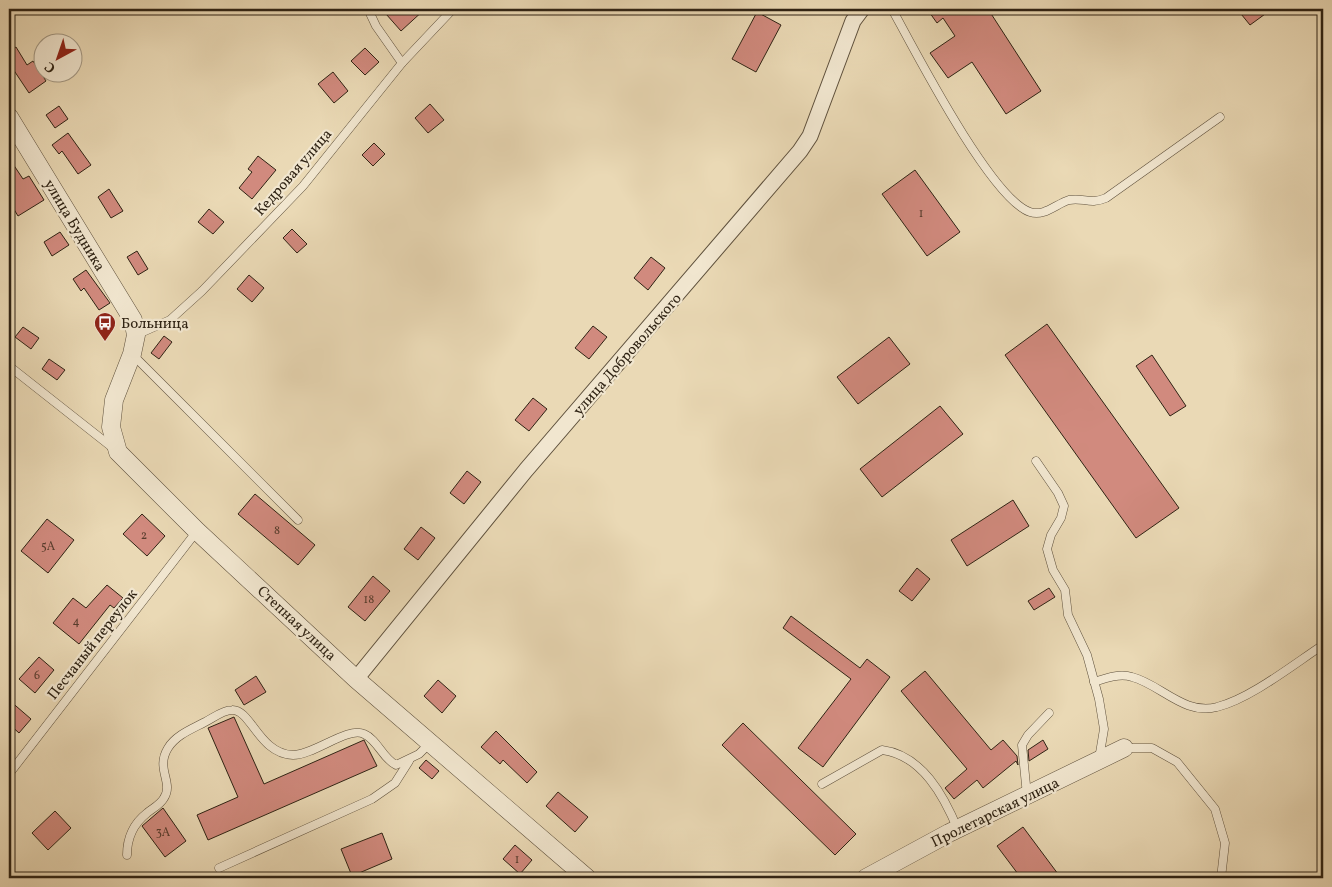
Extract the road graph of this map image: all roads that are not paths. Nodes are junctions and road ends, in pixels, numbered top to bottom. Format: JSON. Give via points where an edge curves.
{"nodes":[{"id":1,"x":368,"y":9,"type":"edge"},
{"id":2,"x":453,"y":9,"type":"edge"},
{"id":3,"x":862,"y":9,"type":"edge"},
{"id":4,"x":892,"y":9,"type":"edge"},
{"id":5,"x":402,"y":64,"type":"junction"},
{"id":6,"x":1220,"y":117,"type":"dead end"},
{"id":7,"x":9,"y":118,"type":"edge"},
{"id":8,"x":136,"y":335,"type":"junction"},
{"id":9,"x":132,"y":354,"type":"junction"},
{"id":10,"x":9,"y":366,"type":"edge"},
{"id":11,"x":118,"y":452,"type":"junction"},
{"id":12,"x":1036,"y":461,"type":"dead end"},
{"id":13,"x":298,"y":520,"type":"dead end"},
{"id":14,"x":197,"y":531,"type":"junction"},
{"id":15,"x":1323,"y":645,"type":"edge"},
{"id":16,"x":356,"y":679,"type":"junction"},
{"id":17,"x":1094,"y":682,"type":"junction"},
{"id":18,"x":1048,"y":713,"type":"dead end"},
{"id":19,"x":430,"y":743,"type":"junction"},
{"id":20,"x":1124,"y":748,"type":"joint"},
{"id":21,"x":409,"y":761,"type":"junction"},
{"id":22,"x":1098,"y":761,"type":"junction"},
{"id":23,"x":9,"y":774,"type":"edge"},
{"id":24,"x":822,"y":784,"type":"dead end"},
{"id":25,"x":1027,"y":797,"type":"junction"},
{"id":26,"x":958,"y":830,"type":"junction"},
{"id":27,"x":127,"y":855,"type":"dead end"},
{"id":28,"x":219,"y":868,"type":"dead end"},
{"id":29,"x":587,"y":878,"type":"edge"},
{"id":30,"x":866,"y":878,"type":"edge"},
{"id":31,"x":1221,"y":878,"type":"edge"}],
"edges":[{"from":1,"to":5,"type":"lane"},
{"from":2,"to":5,"type":"lane","name":"Кедровая улица"},
{"from":3,"to":16,"type":"street","name":"улица Добровольского","via":[[853,21],[810,136],[800,152],[526,470]]},
{"from":4,"to":6,"type":"lane","via":[[935,89],[978,156],[1010,198],[1032,213],[1041,213],[1076,199],[1096,202],[1106,198]]},
{"from":5,"to":8,"type":"lane","name":"Кедровая улица","via":[[302,186],[202,290],[170,320]]},
{"from":7,"to":8,"type":"street","name":"улица Будника","via":[[132,320]]},
{"from":8,"to":9,"type":"street"},
{"from":9,"to":11,"type":"street","via":[[114,400],[111,427]]},
{"from":9,"to":13,"type":"lane"},
{"from":10,"to":11,"type":"lane","name":"Степная улица"},
{"from":11,"to":14,"type":"street","name":"Степная улица"},
{"from":12,"to":17,"type":"lane","via":[[1064,506],[1048,549],[1053,570],[1065,590],[1068,616],[1087,655]]},
{"from":14,"to":16,"type":"street","name":"Степная улица"},
{"from":14,"to":23,"type":"lane","name":"Песчаный переулок"},
{"from":15,"to":17,"type":"lane","via":[[1239,699],[1216,708],[1191,707],[1132,676],[1112,676]]},
{"from":16,"to":19,"type":"street","name":"Степная улица"},
{"from":17,"to":22,"type":"lane","via":[[1104,729]]},
{"from":18,"to":25,"type":"lane","via":[[1022,745]]},
{"from":19,"to":21,"type":"lane"},
{"from":19,"to":29,"type":"street","name":"Степная улица"},
{"from":20,"to":22,"type":"street","name":"Пролетарская улица"},
{"from":20,"to":31,"type":"lane","via":[[1152,748],[1177,762],[1215,809],[1224,843]]},
{"from":21,"to":27,"type":"lane","via":[[396,765],[389,762],[362,732],[294,755],[277,751],[263,741],[243,713],[234,710],[224,712],[185,732],[170,745],[162,758],[168,786],[165,797],[146,813],[127,838]]},
{"from":21,"to":28,"type":"lane","via":[[395,783],[372,799]]},
{"from":22,"to":25,"type":"street","name":"Пролетарская улица"},
{"from":24,"to":26,"type":"lane","via":[[882,750],[892,751],[925,774],[947,804]]},
{"from":25,"to":26,"type":"street","name":"Пролетарская улица"},
{"from":26,"to":30,"type":"street","name":"Пролетарская улица"}]}
